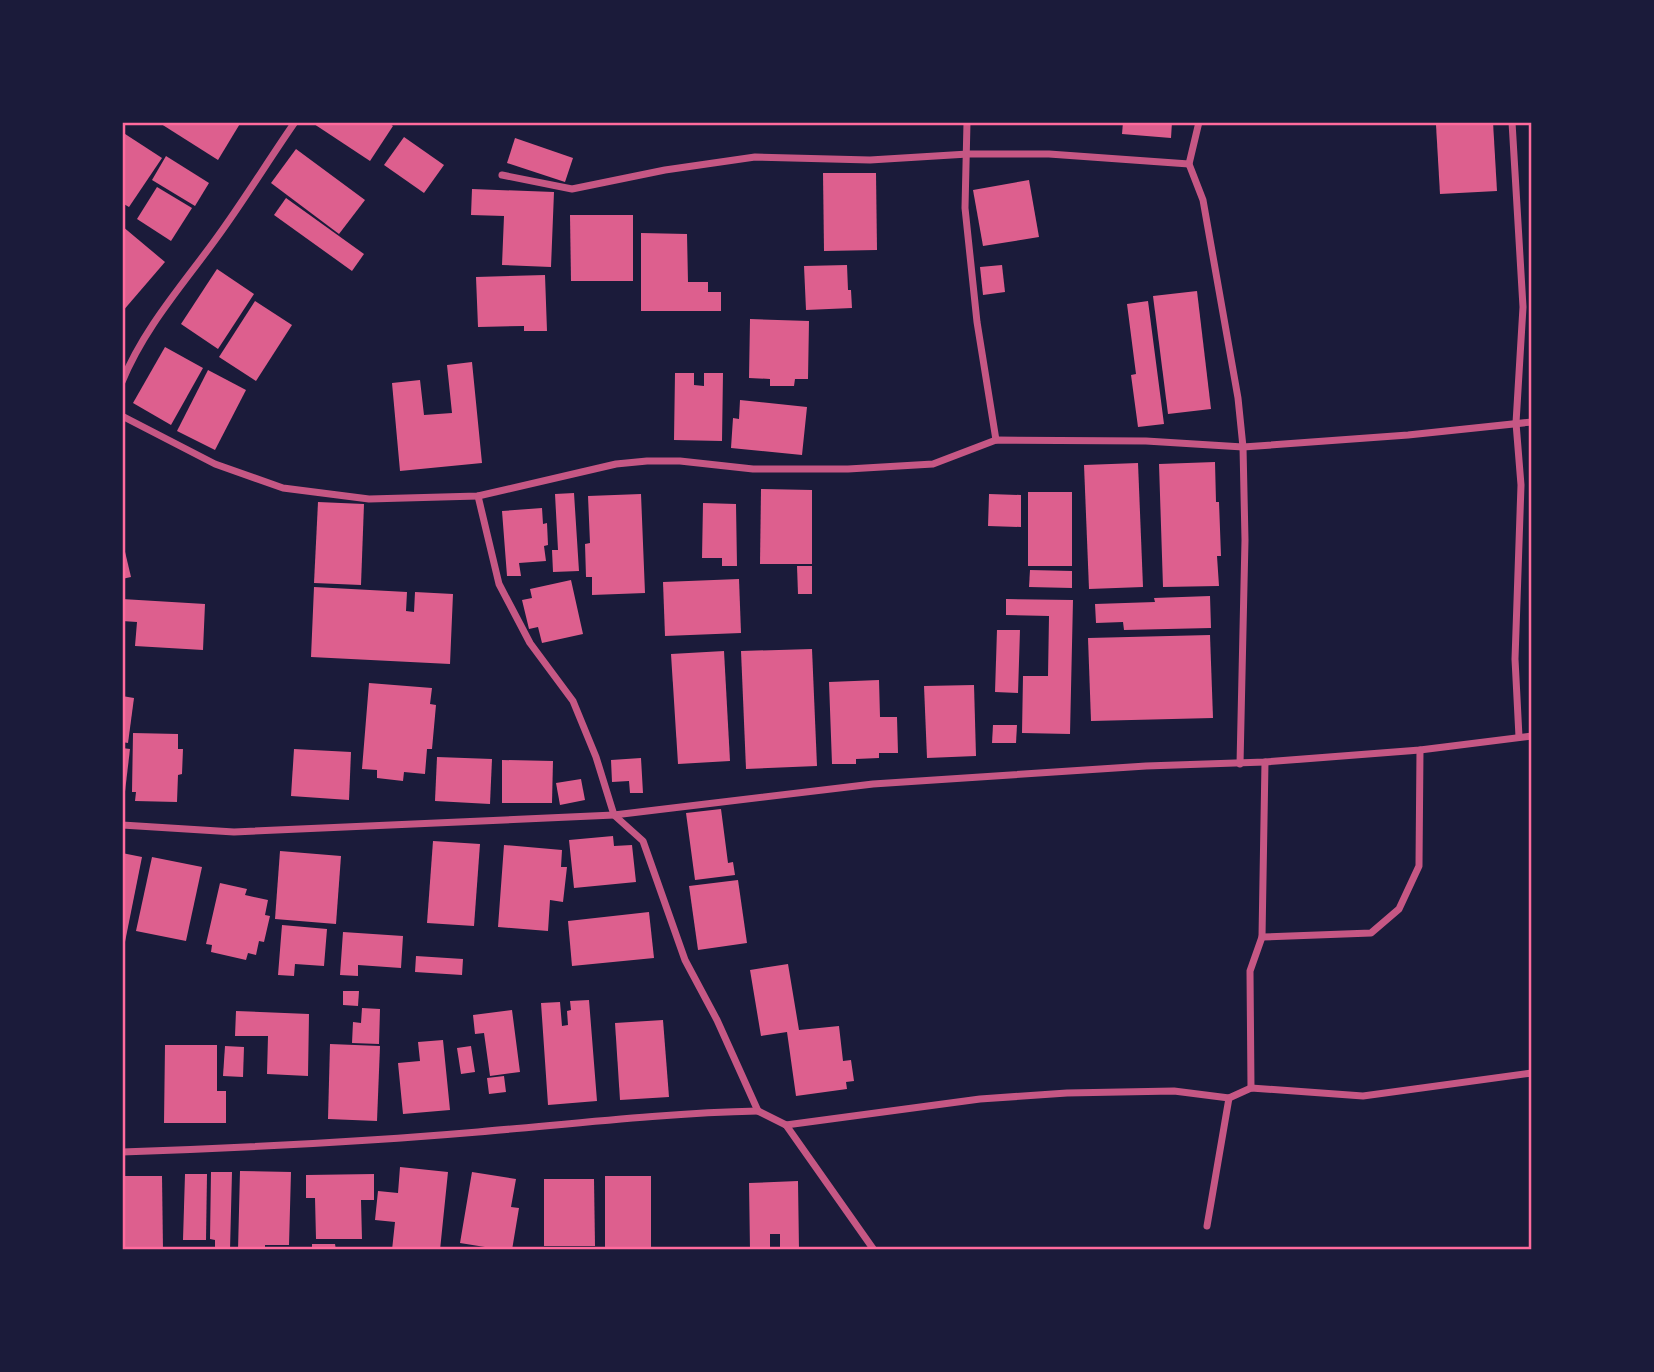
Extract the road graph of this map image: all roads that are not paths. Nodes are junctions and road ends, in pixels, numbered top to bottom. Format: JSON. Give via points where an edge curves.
{"nodes":[{"id":1,"x":295,"y":122,"type":"edge"},
{"id":2,"x":967,"y":122,"type":"edge"},
{"id":3,"x":1199,"y":122,"type":"edge"},
{"id":4,"x":1512,"y":122,"type":"edge"},
{"id":5,"x":968,"y":154,"type":"junction"},
{"id":6,"x":1189,"y":164,"type":"junction"},
{"id":7,"x":502,"y":175,"type":"dead end"},
{"id":8,"x":122,"y":382,"type":"edge"},
{"id":9,"x":122,"y":416,"type":"edge"},
{"id":10,"x":1531,"y":422,"type":"edge"},
{"id":11,"x":1516,"y":423,"type":"junction"},
{"id":12,"x":996,"y":440,"type":"junction"},
{"id":13,"x":1243,"y":447,"type":"junction"},
{"id":14,"x":478,"y":496,"type":"junction"},
{"id":15,"x":1531,"y":736,"type":"edge"},
{"id":16,"x":1519,"y":737,"type":"junction"},
{"id":17,"x":1420,"y":750,"type":"junction"},
{"id":18,"x":1265,"y":762,"type":"junction"},
{"id":19,"x":1240,"y":764,"type":"junction"},
{"id":20,"x":614,"y":815,"type":"junction"},
{"id":21,"x":122,"y":825,"type":"edge"},
{"id":22,"x":1262,"y":937,"type":"junction"},
{"id":23,"x":1531,"y":1073,"type":"edge"},
{"id":24,"x":1251,"y":1088,"type":"junction"},
{"id":25,"x":1229,"y":1098,"type":"junction"},
{"id":26,"x":758,"y":1111,"type":"junction"},
{"id":27,"x":786,"y":1125,"type":"junction"},
{"id":28,"x":122,"y":1152,"type":"edge"},
{"id":29,"x":1207,"y":1226,"type":"dead end"},
{"id":30,"x":874,"y":1250,"type":"edge"}],
"edges":[{"from":1,"to":8,"type":"street","via":[[165,306]]},
{"from":2,"to":5,"type":"street"},
{"from":3,"to":6,"type":"street"},
{"from":4,"to":11,"type":"street","via":[[1523,307]]},
{"from":5,"to":6,"type":"street","via":[[1049,154]]},
{"from":5,"to":7,"type":"street","via":[[870,160],[755,157],[572,189]]},
{"from":5,"to":12,"type":"street","via":[[965,208]]},
{"from":6,"to":13,"type":"street","via":[[1203,200]]},
{"from":9,"to":14,"type":"street","via":[[215,464],[283,488],[369,499]]},
{"from":10,"to":11,"type":"street"},
{"from":11,"to":13,"type":"street"},
{"from":11,"to":16,"type":"street","via":[[1521,485],[1515,659]]},
{"from":12,"to":13,"type":"street"},
{"from":12,"to":14,"type":"street","via":[[933,464],[753,469],[680,461],[616,464]]},
{"from":13,"to":19,"type":"street"},
{"from":14,"to":20,"type":"street","via":[[499,584],[530,643],[573,701]]},
{"from":15,"to":16,"type":"street"},
{"from":16,"to":17,"type":"street"},
{"from":17,"to":18,"type":"street"},
{"from":17,"to":22,"type":"street","via":[[1419,866],[1399,909],[1371,933]]},
{"from":18,"to":19,"type":"street"},
{"from":18,"to":22,"type":"street"},
{"from":19,"to":20,"type":"street","via":[[873,784]]},
{"from":20,"to":21,"type":"street","via":[[234,832]]},
{"from":20,"to":26,"type":"street","via":[[643,841],[685,960]]},
{"from":22,"to":24,"type":"street","via":[[1250,971]]},
{"from":23,"to":24,"type":"street","via":[[1363,1096]]},
{"from":24,"to":25,"type":"street"},
{"from":25,"to":27,"type":"street","via":[[1174,1091],[1067,1093],[980,1099]]},
{"from":25,"to":29,"type":"street"},
{"from":26,"to":27,"type":"street"},
{"from":26,"to":28,"type":"street","via":[[309,1145]]},
{"from":27,"to":30,"type":"street"}]}
